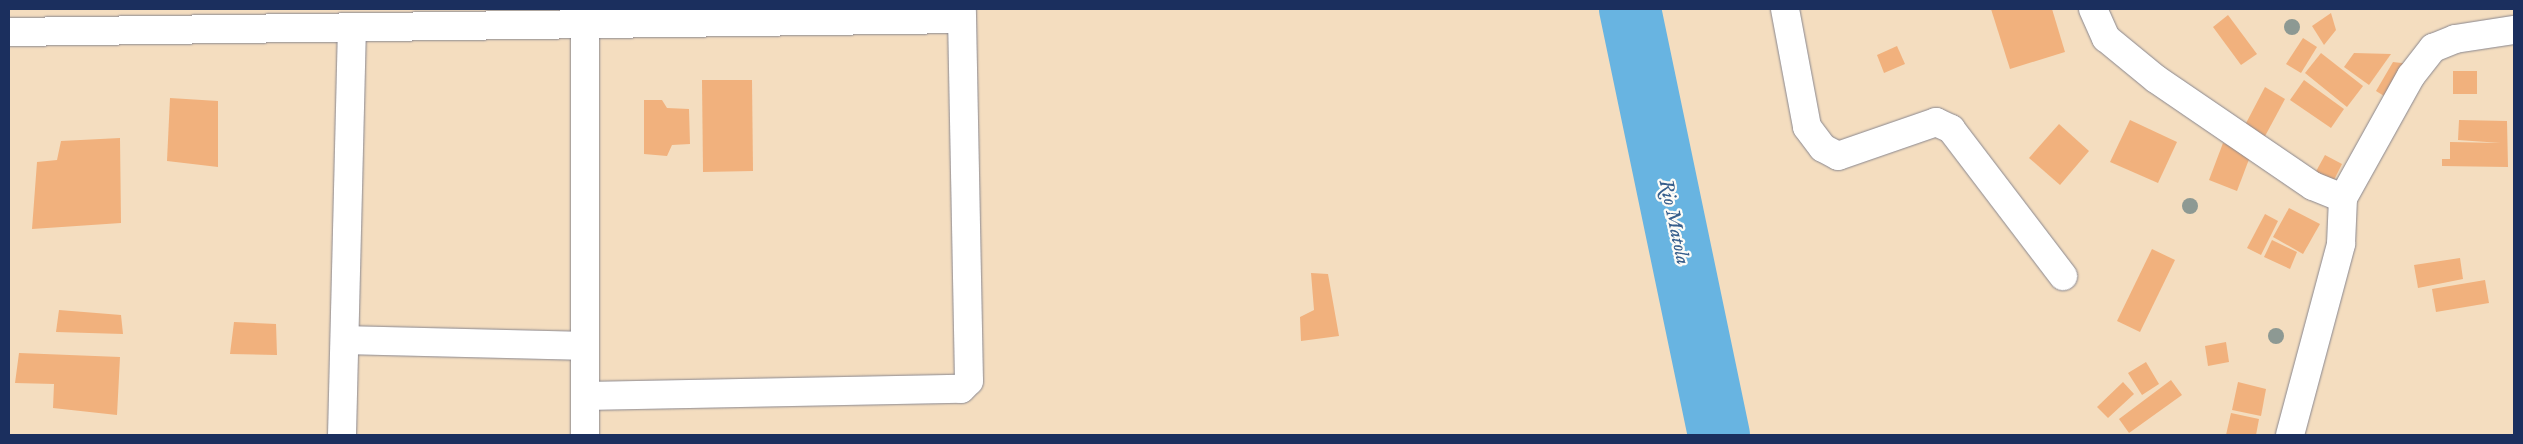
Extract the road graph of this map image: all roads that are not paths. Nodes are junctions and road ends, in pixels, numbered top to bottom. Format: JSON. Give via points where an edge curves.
{"nodes":[{"id":1,"x":1785,"y":9,"type":"edge"},
{"id":2,"x":2093,"y":9,"type":"edge"},
{"id":3,"x":962,"y":14,"type":"edge"},
{"id":4,"x":585,"y":16,"type":"edge"},
{"id":5,"x":352,"y":27,"type":"junction"},
{"id":6,"x":2514,"y":30,"type":"edge"},
{"id":7,"x":9,"y":32,"type":"edge"},
{"id":8,"x":2343,"y":198,"type":"junction"},
{"id":9,"x":2063,"y":276,"type":"dead end"},
{"id":10,"x":346,"y":340,"type":"junction"},
{"id":11,"x":585,"y":346,"type":"junction"},
{"id":12,"x":584,"y":396,"type":"junction"},
{"id":13,"x":342,"y":435,"type":"edge"},
{"id":14,"x":584,"y":435,"type":"edge"},
{"id":15,"x":2290,"y":435,"type":"edge"}],
"edges":[{"from":1,"to":9,"type":"street","via":[[1807,127],[1823,148],[1838,156],[1936,122],[1950,129]]},
{"from":2,"to":8,"type":"street","via":[[2106,38],[2156,79],[2313,186]]},
{"from":3,"to":4,"type":"street"},
{"from":3,"to":12,"type":"street","via":[[969,381],[961,390]]},
{"from":4,"to":5,"type":"street"},
{"from":4,"to":11,"type":"street"},
{"from":5,"to":7,"type":"street"},
{"from":5,"to":10,"type":"street"},
{"from":6,"to":8,"type":"street","via":[[2455,39],[2433,48],[2411,76]]},
{"from":8,"to":15,"type":"street","via":[[2341,244]]},
{"from":10,"to":11,"type":"street"},
{"from":10,"to":13,"type":"street"},
{"from":11,"to":12,"type":"street"},
{"from":12,"to":14,"type":"street"}]}
